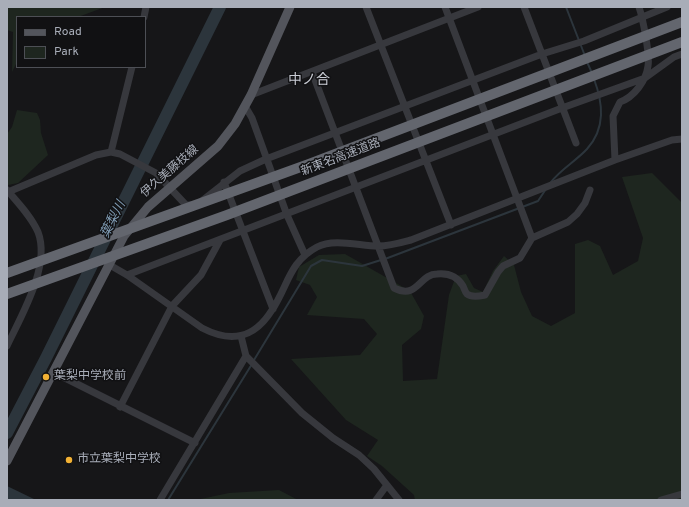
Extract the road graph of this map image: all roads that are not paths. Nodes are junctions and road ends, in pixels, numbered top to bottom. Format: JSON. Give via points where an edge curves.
{"nodes":[{"id":1,"x":290,"y":7,"type":"edge"},
{"id":2,"x":366,"y":7,"type":"edge"},
{"id":3,"x":445,"y":7,"type":"edge"},
{"id":4,"x":478,"y":7,"type":"edge"},
{"id":5,"x":524,"y":7,"type":"edge"},
{"id":6,"x":640,"y":7,"type":"edge"},
{"id":7,"x":667,"y":7,"type":"edge"},
{"id":8,"x":642,"y":16,"type":"junction"},
{"id":9,"x":449,"y":18,"type":"junction"},
{"id":10,"x":682,"y":22,"type":"edge"},
{"id":11,"x":682,"y":42,"type":"edge"},
{"id":12,"x":380,"y":45,"type":"junction"},
{"id":13,"x":542,"y":54,"type":"junction"},
{"id":14,"x":682,"y":54,"type":"edge"},
{"id":15,"x":132,"y":68,"type":"edge"},
{"id":16,"x":312,"y":72,"type":"junction"},
{"id":17,"x":645,"y":78,"type":"junction"},
{"id":18,"x":473,"y":80,"type":"junction"},
{"id":19,"x":251,"y":95,"type":"junction"},
{"id":20,"x":245,"y":106,"type":"junction"},
{"id":21,"x":404,"y":108,"type":"junction"},
{"id":22,"x":562,"y":108,"type":"junction"},
{"id":23,"x":336,"y":133,"type":"junction"},
{"id":24,"x":494,"y":134,"type":"junction"},
{"id":25,"x":682,"y":139,"type":"edge"},
{"id":26,"x":576,"y":143,"type":"dead end"},
{"id":27,"x":111,"y":152,"type":"junction"},
{"id":28,"x":266,"y":159,"type":"junction"},
{"id":29,"x":615,"y":160,"type":"junction"},
{"id":30,"x":424,"y":161,"type":"junction"},
{"id":31,"x":224,"y":182,"type":"junction"},
{"id":32,"x":171,"y":187,"type":"junction"},
{"id":33,"x":357,"y":187,"type":"junction"},
{"id":34,"x":590,"y":190,"type":"dead end"},
{"id":35,"x":8,"y":191,"type":"edge"},
{"id":36,"x":517,"y":198,"type":"junction"},
{"id":37,"x":287,"y":215,"type":"junction"},
{"id":38,"x":451,"y":225,"type":"junction"},
{"id":39,"x":243,"y":230,"type":"junction"},
{"id":40,"x":532,"y":238,"type":"junction"},
{"id":41,"x":220,"y":240,"type":"junction"},
{"id":42,"x":379,"y":246,"type":"junction"},
{"id":43,"x":305,"y":254,"type":"junction"},
{"id":44,"x":108,"y":264,"type":"junction"},
{"id":45,"x":7,"y":273,"type":"edge"},
{"id":46,"x":127,"y":275,"type":"junction"},
{"id":47,"x":7,"y":294,"type":"edge"},
{"id":48,"x":172,"y":306,"type":"junction"},
{"id":49,"x":273,"y":310,"type":"junction"},
{"id":50,"x":241,"y":336,"type":"junction"},
{"id":51,"x":7,"y":346,"type":"edge"},
{"id":52,"x":246,"y":356,"type":"junction"},
{"id":53,"x":53,"y":372,"type":"junction"},
{"id":54,"x":120,"y":406,"type":"junction"},
{"id":55,"x":195,"y":443,"type":"junction"},
{"id":56,"x":8,"y":458,"type":"edge"},
{"id":57,"x":387,"y":485,"type":"junction"},
{"id":58,"x":682,"y":494,"type":"edge"},
{"id":59,"x":160,"y":500,"type":"edge"},
{"id":60,"x":376,"y":500,"type":"edge"},
{"id":61,"x":399,"y":500,"type":"edge"},
{"id":62,"x":661,"y":500,"type":"edge"}],
"edges":[{"from":1,"to":19,"type":"main road","name":"伊久美藤枝線"},
{"from":2,"to":12,"type":"street"},
{"from":3,"to":9,"type":"street"},
{"from":4,"to":9,"type":"street"},
{"from":5,"to":13,"type":"street"},
{"from":6,"to":8,"type":"street"},
{"from":7,"to":8,"type":"street"},
{"from":8,"to":13,"type":"street","via":[[584,41]]},
{"from":8,"to":17,"type":"street","via":[[649,65]]},
{"from":9,"to":12,"type":"street"},
{"from":9,"to":18,"type":"street"},
{"from":10,"to":45,"type":"highway","name":"新東名高速道路","bridge":true,"via":[[316,161]]},
{"from":11,"to":47,"type":"highway","name":"新東名高速道路","bridge":true,"via":[[227,215]]},
{"from":12,"to":16,"type":"street"},
{"from":12,"to":21,"type":"street"},
{"from":13,"to":18,"type":"street"},
{"from":13,"to":22,"type":"street"},
{"from":14,"to":17,"type":"street"},
{"from":15,"to":27,"type":"street"},
{"from":16,"to":19,"type":"street"},
{"from":16,"to":23,"type":"street"},
{"from":17,"to":22,"type":"street"},
{"from":17,"to":29,"type":"street","via":[[630,98],[620,102],[613,116]]},
{"from":18,"to":21,"type":"street"},
{"from":18,"to":24,"type":"street"},
{"from":19,"to":20,"type":"main road","name":"伊久美藤枝線"},
{"from":20,"to":28,"type":"street","via":[[252,118]]},
{"from":20,"to":32,"type":"main road","name":"伊久美藤枝線","via":[[218,146]]},
{"from":21,"to":23,"type":"street"},
{"from":21,"to":30,"type":"street"},
{"from":22,"to":24,"type":"street"},
{"from":22,"to":26,"type":"street"},
{"from":23,"to":28,"type":"street"},
{"from":23,"to":33,"type":"street"},
{"from":24,"to":30,"type":"street"},
{"from":24,"to":36,"type":"street"},
{"from":25,"to":29,"type":"street","via":[[672,140]]},
{"from":27,"to":32,"type":"street","via":[[150,169]]},
{"from":27,"to":35,"type":"street","via":[[96,155]]},
{"from":28,"to":31,"type":"street"},
{"from":28,"to":37,"type":"street"},
{"from":29,"to":36,"type":"street"},
{"from":30,"to":33,"type":"street"},
{"from":30,"to":38,"type":"street"},
{"from":31,"to":32,"type":"street","via":[[206,198],[192,205],[186,205]]},
{"from":31,"to":39,"type":"street"},
{"from":32,"to":44,"type":"main road","name":"伊久美藤枝線","via":[[130,227]]},
{"from":33,"to":37,"type":"street"},
{"from":33,"to":42,"type":"street"},
{"from":34,"to":40,"type":"street","via":[[581,209],[568,222]]},
{"from":35,"to":51,"type":"street","via":[[32,221],[40,242],[37,277]]},
{"from":36,"to":38,"type":"street"},
{"from":36,"to":40,"type":"street"},
{"from":37,"to":39,"type":"street"},
{"from":37,"to":43,"type":"street"},
{"from":38,"to":42,"type":"street","via":[[411,240]]},
{"from":39,"to":41,"type":"street"},
{"from":39,"to":49,"type":"street"},
{"from":40,"to":42,"type":"street","via":[[520,258],[503,266],[498,272],[485,295],[472,296],[467,294],[462,284],[451,275],[443,274],[429,275],[410,291],[394,288]]},
{"from":41,"to":46,"type":"street"},
{"from":41,"to":48,"type":"street","via":[[201,275]]},
{"from":42,"to":43,"type":"street","via":[[336,243],[319,246]]},
{"from":43,"to":49,"type":"street","via":[[289,275]]},
{"from":44,"to":46,"type":"street"},
{"from":44,"to":53,"type":"main road","name":"伊久美藤枝線"},
{"from":46,"to":48,"type":"street"},
{"from":48,"to":50,"type":"street","via":[[214,334],[229,338]]},
{"from":48,"to":54,"type":"street"},
{"from":49,"to":50,"type":"street","via":[[255,329]]},
{"from":50,"to":52,"type":"street"},
{"from":52,"to":55,"type":"street"},
{"from":52,"to":57,"type":"street","via":[[302,412],[359,456]]},
{"from":53,"to":54,"type":"street"},
{"from":53,"to":56,"type":"main road","name":"伊久美藤枝線"},
{"from":54,"to":55,"type":"street"},
{"from":55,"to":59,"type":"street"},
{"from":57,"to":60,"type":"street"},
{"from":57,"to":61,"type":"street"},
{"from":58,"to":62,"type":"street"}]}
